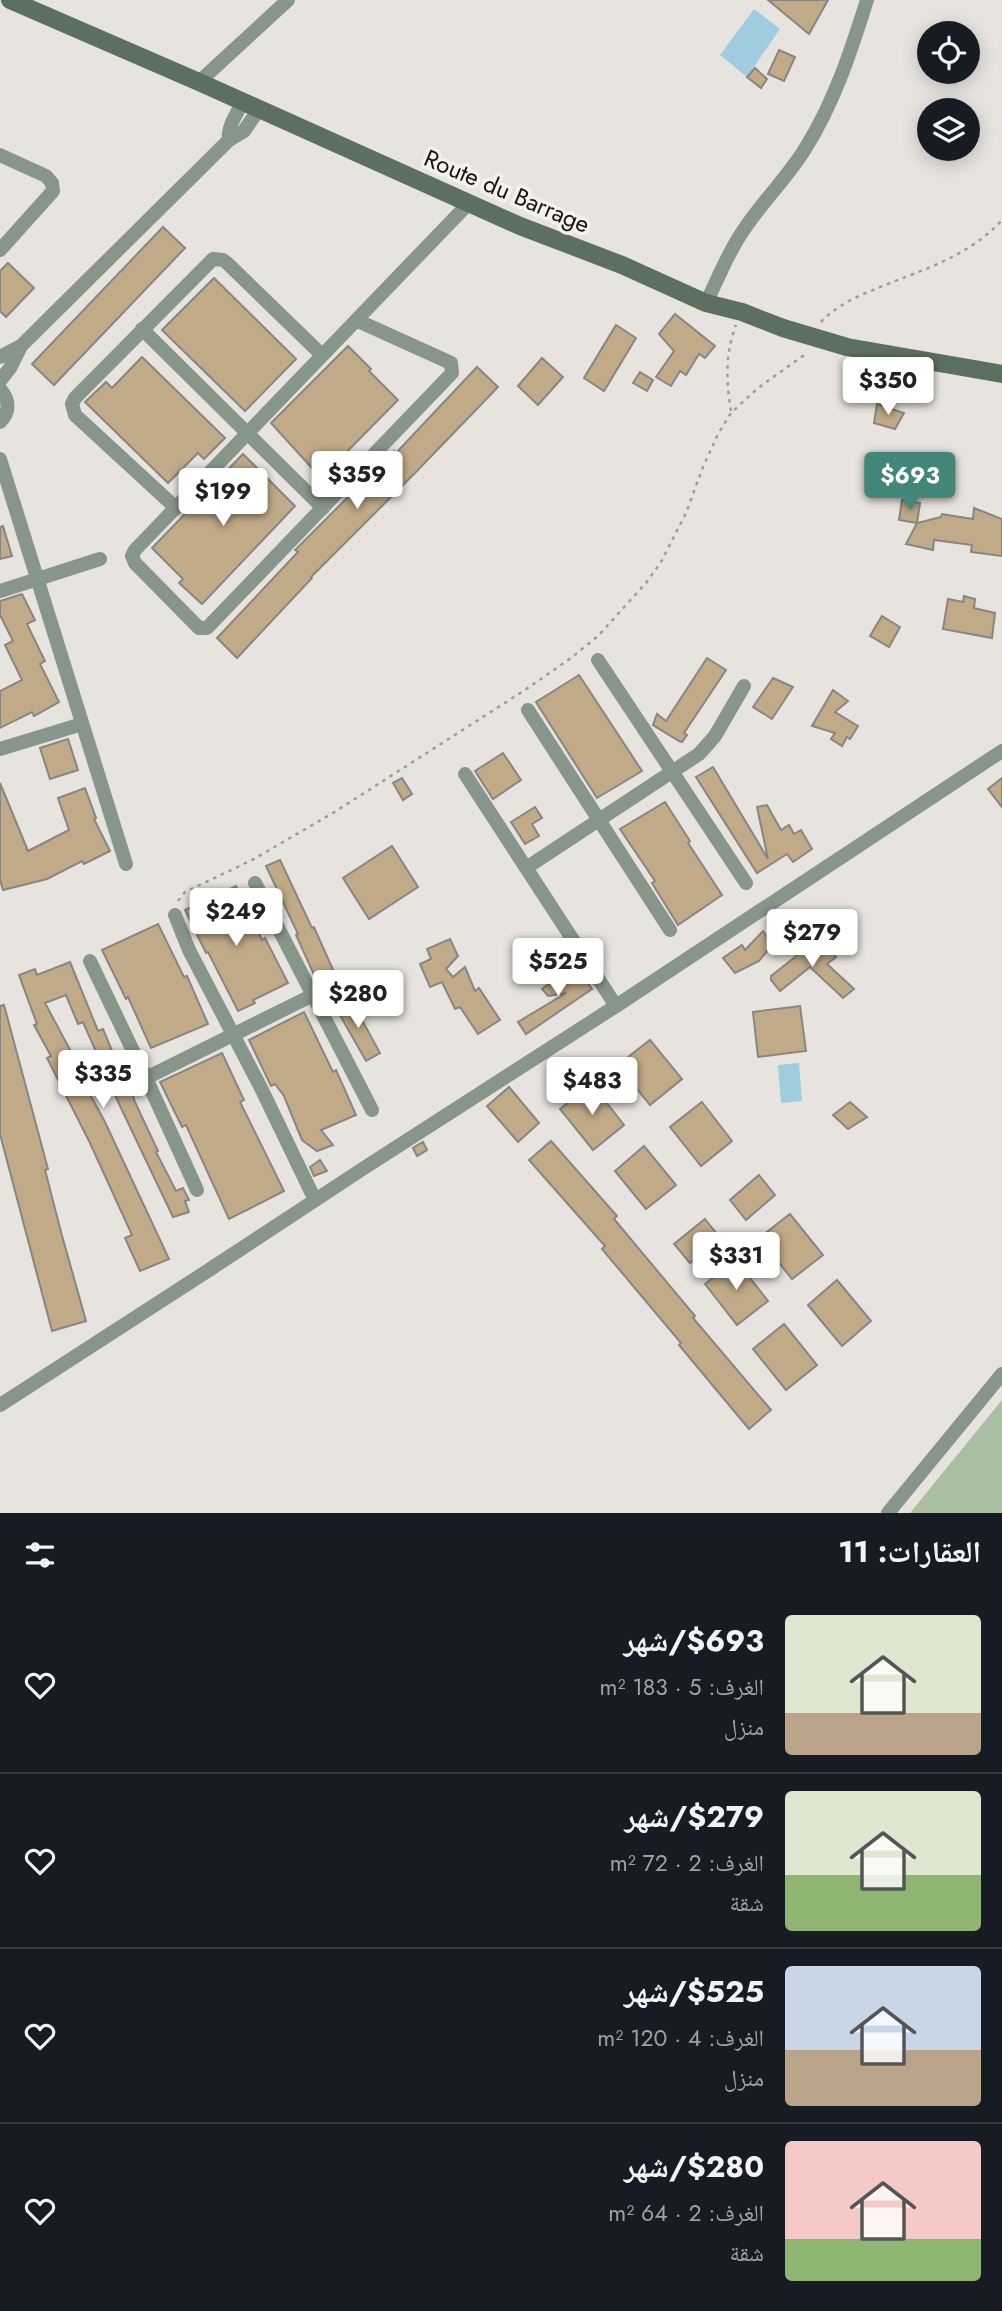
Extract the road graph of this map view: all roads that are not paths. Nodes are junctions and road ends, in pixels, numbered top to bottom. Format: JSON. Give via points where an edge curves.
{"nodes":[{"id":1,"x":10,"y":0,"type":"edge"},
{"id":2,"x":288,"y":0,"type":"edge"},
{"id":3,"x":867,"y":0,"type":"edge"},
{"id":4,"x":199,"y":82,"type":"junction"},
{"id":5,"x":251,"y":106,"type":"junction"},
{"id":6,"x":0,"y":155,"type":"edge"},
{"id":7,"x":469,"y":203,"type":"junction"},
{"id":8,"x":0,"y":250,"type":"edge"},
{"id":9,"x":706,"y":303,"type":"junction"},
{"id":10,"x":356,"y":320,"type":"junction"},
{"id":11,"x":142,"y":329,"type":"junction"},
{"id":12,"x":21,"y":346,"type":"junction"},
{"id":13,"x":322,"y":355,"type":"junction"},
{"id":14,"x":0,"y":357,"type":"edge"},
{"id":15,"x":1002,"y":374,"type":"edge"},
{"id":16,"x":0,"y":380,"type":"edge"},
{"id":17,"x":0,"y":389,"type":"edge"},
{"id":18,"x":0,"y":422,"type":"edge"},
{"id":19,"x":248,"y":433,"type":"junction"},
{"id":20,"x":0,"y":459,"type":"edge"},
{"id":21,"x":176,"y":508,"type":"junction"},
{"id":22,"x":323,"y":508,"type":"junction"},
{"id":23,"x":100,"y":559,"type":"dead end"},
{"id":24,"x":37,"y":579,"type":"junction"},
{"id":25,"x":0,"y":591,"type":"edge"},
{"id":26,"x":598,"y":660,"type":"dead end"},
{"id":27,"x":744,"y":686,"type":"dead end"},
{"id":28,"x":528,"y":710,"type":"dead end"},
{"id":29,"x":82,"y":724,"type":"junction"},
{"id":30,"x":0,"y":750,"type":"edge"},
{"id":31,"x":1002,"y":751,"type":"edge"},
{"id":32,"x":673,"y":772,"type":"junction"},
{"id":33,"x":465,"y":774,"type":"dead end"},
{"id":34,"x":599,"y":820,"type":"junction"},
{"id":35,"x":126,"y":864,"type":"dead end"},
{"id":36,"x":526,"y":868,"type":"junction"},
{"id":37,"x":255,"y":883,"type":"dead end"},
{"id":38,"x":746,"y":883,"type":"dead end"},
{"id":39,"x":175,"y":915,"type":"road end"},
{"id":40,"x":670,"y":930,"type":"dead end"},
{"id":41,"x":90,"y":961,"type":"dead end"},
{"id":42,"x":313,"y":995,"type":"junction"},
{"id":43,"x":616,"y":1006,"type":"junction"},
{"id":44,"x":234,"y":1035,"type":"junction"},
{"id":45,"x":146,"y":1078,"type":"junction"},
{"id":46,"x":372,"y":1110,"type":"dead end"},
{"id":47,"x":197,"y":1190,"type":"dead end"},
{"id":48,"x":315,"y":1200,"type":"junction"},
{"id":49,"x":1002,"y":1374,"type":"edge"},
{"id":50,"x":0,"y":1405,"type":"edge"},
{"id":51,"x":888,"y":1513,"type":"edge"}],
"edges":[{"from":1,"to":4,"type":"main road","name":"Route du Barrage"},
{"from":2,"to":4,"type":"street"},
{"from":3,"to":9,"type":"street","via":[[851,54],[818,127],[786,178],[743,231]]},
{"from":4,"to":5,"type":"main road","name":"Route du Barrage"},
{"from":5,"to":7,"type":"main road","name":"Route du Barrage"},
{"from":5,"to":12,"type":"street","via":[[244,131],[229,140]]},
{"from":6,"to":8,"type":"street","via":[[46,176],[54,187]]},
{"from":7,"to":9,"type":"main road","name":"Route du Barrage"},
{"from":7,"to":10,"type":"street"},
{"from":9,"to":15,"type":"main road","name":"Route du Barrage","via":[[901,358]]},
{"from":10,"to":13,"type":"street"},
{"from":10,"to":22,"type":"street","via":[[451,363],[453,370]]},
{"from":11,"to":13,"type":"street","via":[[209,261],[218,259]]},
{"from":11,"to":19,"type":"street"},
{"from":11,"to":21,"type":"street","via":[[75,398],[72,408]]},
{"from":12,"to":14,"type":"street"},
{"from":12,"to":16,"type":"street"},
{"from":13,"to":19,"type":"street"},
{"from":17,"to":18,"type":"street","via":[[8,405]]},
{"from":19,"to":21,"type":"street"},
{"from":19,"to":22,"type":"street"},
{"from":20,"to":24,"type":"street"},
{"from":21,"to":22,"type":"street","via":[[135,550],[133,560],[204,629]]},
{"from":23,"to":24,"type":"street"},
{"from":24,"to":25,"type":"street"},
{"from":24,"to":29,"type":"street"},
{"from":26,"to":32,"type":"street"},
{"from":27,"to":32,"type":"street","via":[[706,748]]},
{"from":28,"to":34,"type":"street"},
{"from":29,"to":30,"type":"street"},
{"from":29,"to":35,"type":"street"},
{"from":31,"to":43,"type":"street"},
{"from":32,"to":34,"type":"street"},
{"from":32,"to":38,"type":"street"},
{"from":33,"to":36,"type":"street"},
{"from":34,"to":36,"type":"street"},
{"from":34,"to":40,"type":"street"},
{"from":36,"to":43,"type":"street"},
{"from":37,"to":42,"type":"street"},
{"from":39,"to":44,"type":"street"},
{"from":41,"to":45,"type":"street"},
{"from":42,"to":44,"type":"street"},
{"from":42,"to":46,"type":"street"},
{"from":43,"to":48,"type":"street"},
{"from":44,"to":45,"type":"street"},
{"from":44,"to":48,"type":"street"},
{"from":45,"to":47,"type":"street"},
{"from":48,"to":50,"type":"street"},
{"from":49,"to":51,"type":"street"}]}
